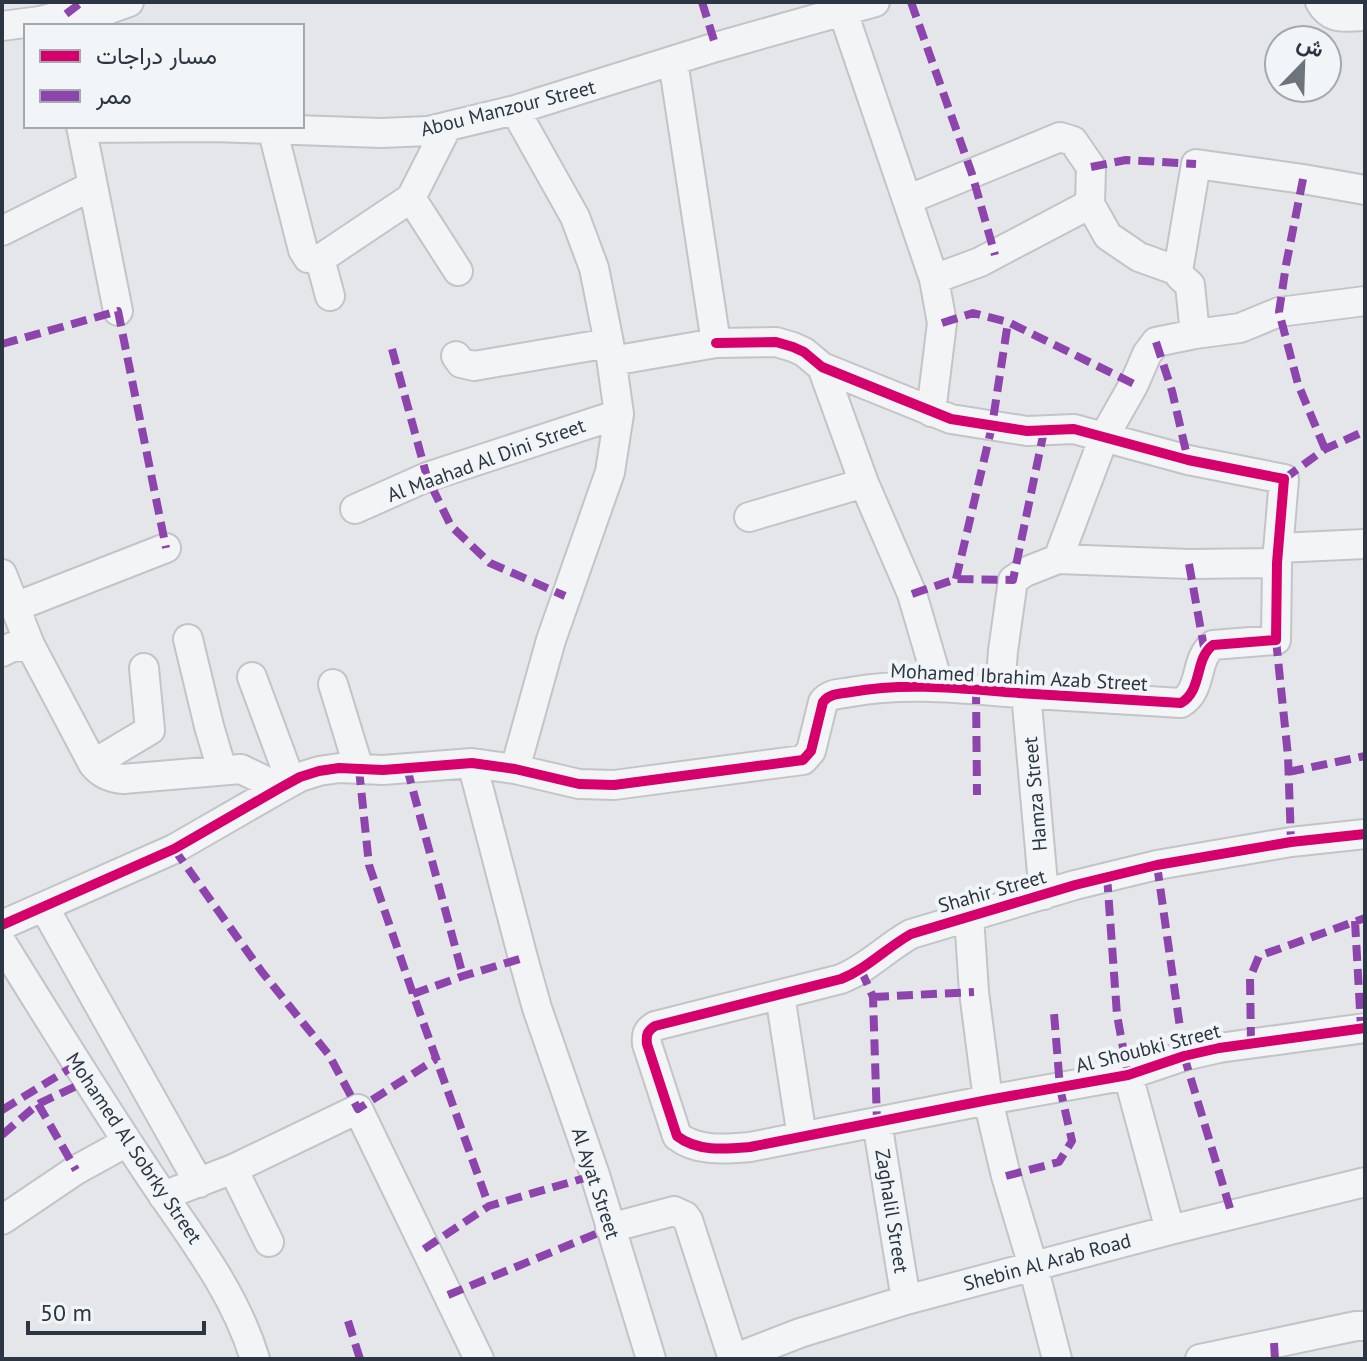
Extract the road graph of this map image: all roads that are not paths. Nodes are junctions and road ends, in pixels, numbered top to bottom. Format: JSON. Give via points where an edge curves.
{"nodes":[{"id":1,"x":129,"y":2,"type":"edge"},
{"id":2,"x":875,"y":2,"type":"edge"},
{"id":3,"x":1320,"y":2,"type":"edge"},
{"id":4,"x":843,"y":12,"type":"junction"},
{"id":5,"x":1365,"y":16,"type":"edge"},
{"id":6,"x":49,"y":20,"type":"edge"},
{"id":7,"x":2,"y":26,"type":"edge"},
{"id":8,"x":673,"y":61,"type":"junction"},
{"id":9,"x":515,"y":110,"type":"junction"},
{"id":10,"x":447,"y":127,"type":"junction"},
{"id":11,"x":81,"y":128,"type":"edge"},
{"id":12,"x":272,"y":128,"type":"joint"},
{"id":13,"x":92,"y":186,"type":"junction"},
{"id":14,"x":1365,"y":190,"type":"edge"},
{"id":15,"x":411,"y":198,"type":"junction"},
{"id":16,"x":907,"y":200,"type":"junction"},
{"id":17,"x":1090,"y":204,"type":"junction"},
{"id":18,"x":2,"y":231,"type":"edge"},
{"id":19,"x":320,"y":259,"type":"junction"},
{"id":20,"x":458,"y":271,"type":"dead end"},
{"id":21,"x":1178,"y":271,"type":"junction"},
{"id":22,"x":934,"y":279,"type":"junction"},
{"id":23,"x":330,"y":296,"type":"dead end"},
{"id":24,"x":1365,"y":301,"type":"edge"},
{"id":25,"x":118,"y":311,"type":"dead end"},
{"id":26,"x":1195,"y":334,"type":"junction"},
{"id":27,"x":716,"y":343,"type":"junction"},
{"id":28,"x":611,"y":352,"type":"junction"},
{"id":29,"x":456,"y":356,"type":"dead end"},
{"id":30,"x":822,"y":367,"type":"junction"},
{"id":31,"x":931,"y":412,"type":"junction"},
{"id":32,"x":619,"y":414,"type":"junction"},
{"id":33,"x":1104,"y":437,"type":"junction"},
{"id":34,"x":864,"y":483,"type":"junction"},
{"id":35,"x":355,"y":509,"type":"dead end"},
{"id":36,"x":749,"y":517,"type":"dead end"},
{"id":37,"x":1365,"y":544,"type":"edge"},
{"id":38,"x":166,"y":548,"type":"dead end"},
{"id":39,"x":1278,"y":556,"type":"junction"},
{"id":40,"x":1058,"y":559,"type":"junction"},
{"id":41,"x":2,"y":574,"type":"edge"},
{"id":42,"x":15,"y":607,"type":"junction"},
{"id":43,"x":188,"y":639,"type":"dead end"},
{"id":44,"x":30,"y":645,"type":"junction"},
{"id":45,"x":2,"y":652,"type":"edge"},
{"id":46,"x":144,"y":668,"type":"dead end"},
{"id":47,"x":252,"y":677,"type":"dead end"},
{"id":48,"x":333,"y":684,"type":"dead end"},
{"id":49,"x":939,"y":686,"type":"junction"},
{"id":50,"x":1013,"y":692,"type":"junction"},
{"id":51,"x":472,"y":763,"type":"junction"},
{"id":52,"x":93,"y":764,"type":"junction"},
{"id":53,"x":359,"y":769,"type":"junction"},
{"id":54,"x":515,"y":769,"type":"junction"},
{"id":55,"x":222,"y":770,"type":"junction"},
{"id":56,"x":285,"y":785,"type":"junction"},
{"id":57,"x":1365,"y":834,"type":"edge"},
{"id":58,"x":1044,"y":895,"type":"junction"},
{"id":59,"x":44,"y":907,"type":"junction"},
{"id":60,"x":969,"y":916,"type":"junction"},
{"id":61,"x":2,"y":925,"type":"edge"},
{"id":62,"x":2,"y":943,"type":"edge"},
{"id":63,"x":780,"y":995,"type":"junction"},
{"id":64,"x":1365,"y":1028,"type":"edge"},
{"id":65,"x":647,"y":1034,"type":"joint"},
{"id":66,"x":1128,"y":1075,"type":"junction"},
{"id":67,"x":988,"y":1100,"type":"junction"},
{"id":68,"x":877,"y":1122,"type":"junction"},
{"id":69,"x":802,"y":1137,"type":"junction"},
{"id":70,"x":127,"y":1142,"type":"junction"},
{"id":71,"x":233,"y":1169,"type":"junction"},
{"id":72,"x":1365,"y":1182,"type":"edge"},
{"id":73,"x":199,"y":1183,"type":"junction"},
{"id":74,"x":163,"y":1196,"type":"junction"},
{"id":75,"x":2,"y":1220,"type":"edge"},
{"id":76,"x":610,"y":1228,"type":"junction"},
{"id":77,"x":1170,"y":1230,"type":"junction"},
{"id":78,"x":269,"y":1242,"type":"dead end"},
{"id":79,"x":1033,"y":1266,"type":"junction"},
{"id":80,"x":906,"y":1300,"type":"junction"},
{"id":81,"x":1365,"y":1326,"type":"edge"},
{"id":82,"x":804,"y":1346,"type":"edge"},
{"id":83,"x":255,"y":1359,"type":"edge"},
{"id":84,"x":479,"y":1359,"type":"edge"},
{"id":85,"x":651,"y":1359,"type":"edge"},
{"id":86,"x":733,"y":1359,"type":"edge"},
{"id":87,"x":1057,"y":1359,"type":"edge"},
{"id":88,"x":1200,"y":1359,"type":"edge"}],
"edges":[{"from":1,"to":6,"type":"street"},
{"from":2,"to":4,"type":"street","name":"Abou Manzour Street"},
{"from":3,"to":5,"type":"street","via":[[1332,16]]},
{"from":4,"to":8,"type":"street","name":"Abou Manzour Street"},
{"from":4,"to":16,"type":"street"},
{"from":6,"to":7,"type":"street"},
{"from":8,"to":9,"type":"street","name":"Abou Manzour Street"},
{"from":8,"to":27,"type":"street"},
{"from":9,"to":10,"type":"street","name":"Abou Manzour Street"},
{"from":9,"to":28,"type":"street","via":[[575,217],[594,268]]},
{"from":10,"to":12,"type":"street","name":"Abou Manzour Street","via":[[396,133]]},
{"from":10,"to":15,"type":"street"},
{"from":11,"to":13,"type":"street"},
{"from":12,"to":19,"type":"street","via":[[303,250],[308,258]]},
{"from":13,"to":18,"type":"street"},
{"from":13,"to":25,"type":"street"},
{"from":14,"to":21,"type":"street","via":[[1196,164]]},
{"from":15,"to":19,"type":"street"},
{"from":15,"to":20,"type":"street"},
{"from":16,"to":17,"type":"street","via":[[1060,137],[1073,141],[1091,167]]},
{"from":16,"to":22,"type":"street"},
{"from":17,"to":21,"type":"street","via":[[1108,236],[1139,257]]},
{"from":17,"to":22,"type":"street","via":[[980,262]]},
{"from":19,"to":23,"type":"street"},
{"from":21,"to":26,"type":"street","via":[[1191,287]]},
{"from":22,"to":31,"type":"street","via":[[942,323]]},
{"from":24,"to":26,"type":"street","via":[[1279,312],[1240,328]]},
{"from":26,"to":33,"type":"street","via":[[1151,347]]},
{"from":27,"to":28,"type":"street"},
{"from":27,"to":30,"type":"street","via":[[776,342],[804,352]]},
{"from":28,"to":29,"type":"street","via":[[474,366]]},
{"from":28,"to":32,"type":"street"},
{"from":30,"to":31,"type":"street"},
{"from":30,"to":34,"type":"street"},
{"from":31,"to":33,"type":"street","via":[[1009,429],[1074,429]]},
{"from":32,"to":35,"type":"street","name":"Al Maahad Al Dini Street","via":[[427,477]]},
{"from":32,"to":54,"type":"street","via":[[610,472],[551,640]]},
{"from":33,"to":39,"type":"street","via":[[1284,479]]},
{"from":33,"to":40,"type":"street"},
{"from":34,"to":36,"type":"street"},
{"from":34,"to":49,"type":"street","via":[[912,594]]},
{"from":37,"to":39,"type":"street"},
{"from":38,"to":42,"type":"street"},
{"from":39,"to":40,"type":"street","via":[[1189,564]]},
{"from":39,"to":50,"type":"street","name":"Mohamed Ibrahim Azab Street","via":[[1276,640],[1209,647],[1192,692],[1181,703]]},
{"from":40,"to":50,"type":"street","name":"Hamza Street","via":[[1013,580],[1003,651]]},
{"from":41,"to":42,"type":"street"},
{"from":42,"to":44,"type":"street"},
{"from":43,"to":55,"type":"street"},
{"from":44,"to":45,"type":"street"},
{"from":44,"to":52,"type":"street"},
{"from":46,"to":52,"type":"street","via":[[150,730]]},
{"from":47,"to":56,"type":"street"},
{"from":48,"to":53,"type":"street"},
{"from":49,"to":50,"type":"street","name":"Mohamed Ibrahim Azab Street"},
{"from":49,"to":54,"type":"street","name":"Mohamed Ibrahim Azab Street","via":[[897,686],[827,697],[811,751],[803,760],[614,785],[579,784]]},
{"from":50,"to":58,"type":"street","name":"Hamza Street"},
{"from":51,"to":53,"type":"street","name":"Mohamed Ibrahim Azab Street"},
{"from":51,"to":54,"type":"street","name":"Mohamed Ibrahim Azab Street"},
{"from":51,"to":76,"type":"street","name":"Al Ayat Street","via":[[537,1008]]},
{"from":52,"to":55,"type":"street","via":[[106,775],[123,779]]},
{"from":53,"to":56,"type":"street","name":"Mohamed Ibrahim Azab Street","via":[[319,771]]},
{"from":55,"to":56,"type":"street","via":[[241,769]]},
{"from":56,"to":59,"type":"street","name":"Mohamed Ibrahim Azab Street","via":[[174,849]]},
{"from":57,"to":58,"type":"street","name":"Shahir Street","via":[[1157,865]]},
{"from":58,"to":60,"type":"street","name":"Shahir Street"},
{"from":59,"to":61,"type":"street","name":"Mohamed Ibrahim Azab Street"},
{"from":59,"to":73,"type":"street"},
{"from":60,"to":63,"type":"street","name":"Shahir Street","via":[[897,941],[852,975]]},
{"from":60,"to":67,"type":"street"},
{"from":62,"to":70,"type":"street","name":"Mohamed Al Sobrky Street"},
{"from":63,"to":65,"type":"street","name":"Shahir Street","via":[[655,1026]]},
{"from":63,"to":69,"type":"street"},
{"from":64,"to":66,"type":"street","name":"Al Shoubki Street","via":[[1219,1048]]},
{"from":65,"to":69,"type":"street","name":"Al Shoubki Street","via":[[673,1127],[682,1140],[728,1149]]},
{"from":66,"to":67,"type":"street","name":"Al Shoubki Street"},
{"from":66,"to":77,"type":"street"},
{"from":67,"to":68,"type":"street","name":"Al Shoubki Street"},
{"from":67,"to":79,"type":"street"},
{"from":68,"to":69,"type":"street","name":"Al Shoubki Street"},
{"from":68,"to":80,"type":"street","name":"Zaghalil Street"},
{"from":70,"to":74,"type":"street","name":"Mohamed Al Sobrky Street"},
{"from":70,"to":75,"type":"street"},
{"from":71,"to":73,"type":"street"},
{"from":71,"to":78,"type":"street"},
{"from":71,"to":84,"type":"street","via":[[358,1109]]},
{"from":72,"to":77,"type":"street","name":"Shebin Al Arab Road"},
{"from":73,"to":74,"type":"street"},
{"from":74,"to":83,"type":"street","name":"Mohamed Al Sobrky Street","via":[[211,1263]]},
{"from":76,"to":85,"type":"street","name":"Al Ayat Street"},
{"from":76,"to":86,"type":"street","via":[[674,1211],[685,1216]]},
{"from":77,"to":79,"type":"street","name":"Shebin Al Arab Road"},
{"from":79,"to":80,"type":"street","name":"Shebin Al Arab Road"},
{"from":79,"to":87,"type":"street"},
{"from":80,"to":82,"type":"street","name":"Shebin Al Arab Road"},
{"from":81,"to":88,"type":"street"},
{"from":82,"to":86,"type":"street","name":"Shebin Al Arab Road"}]}
